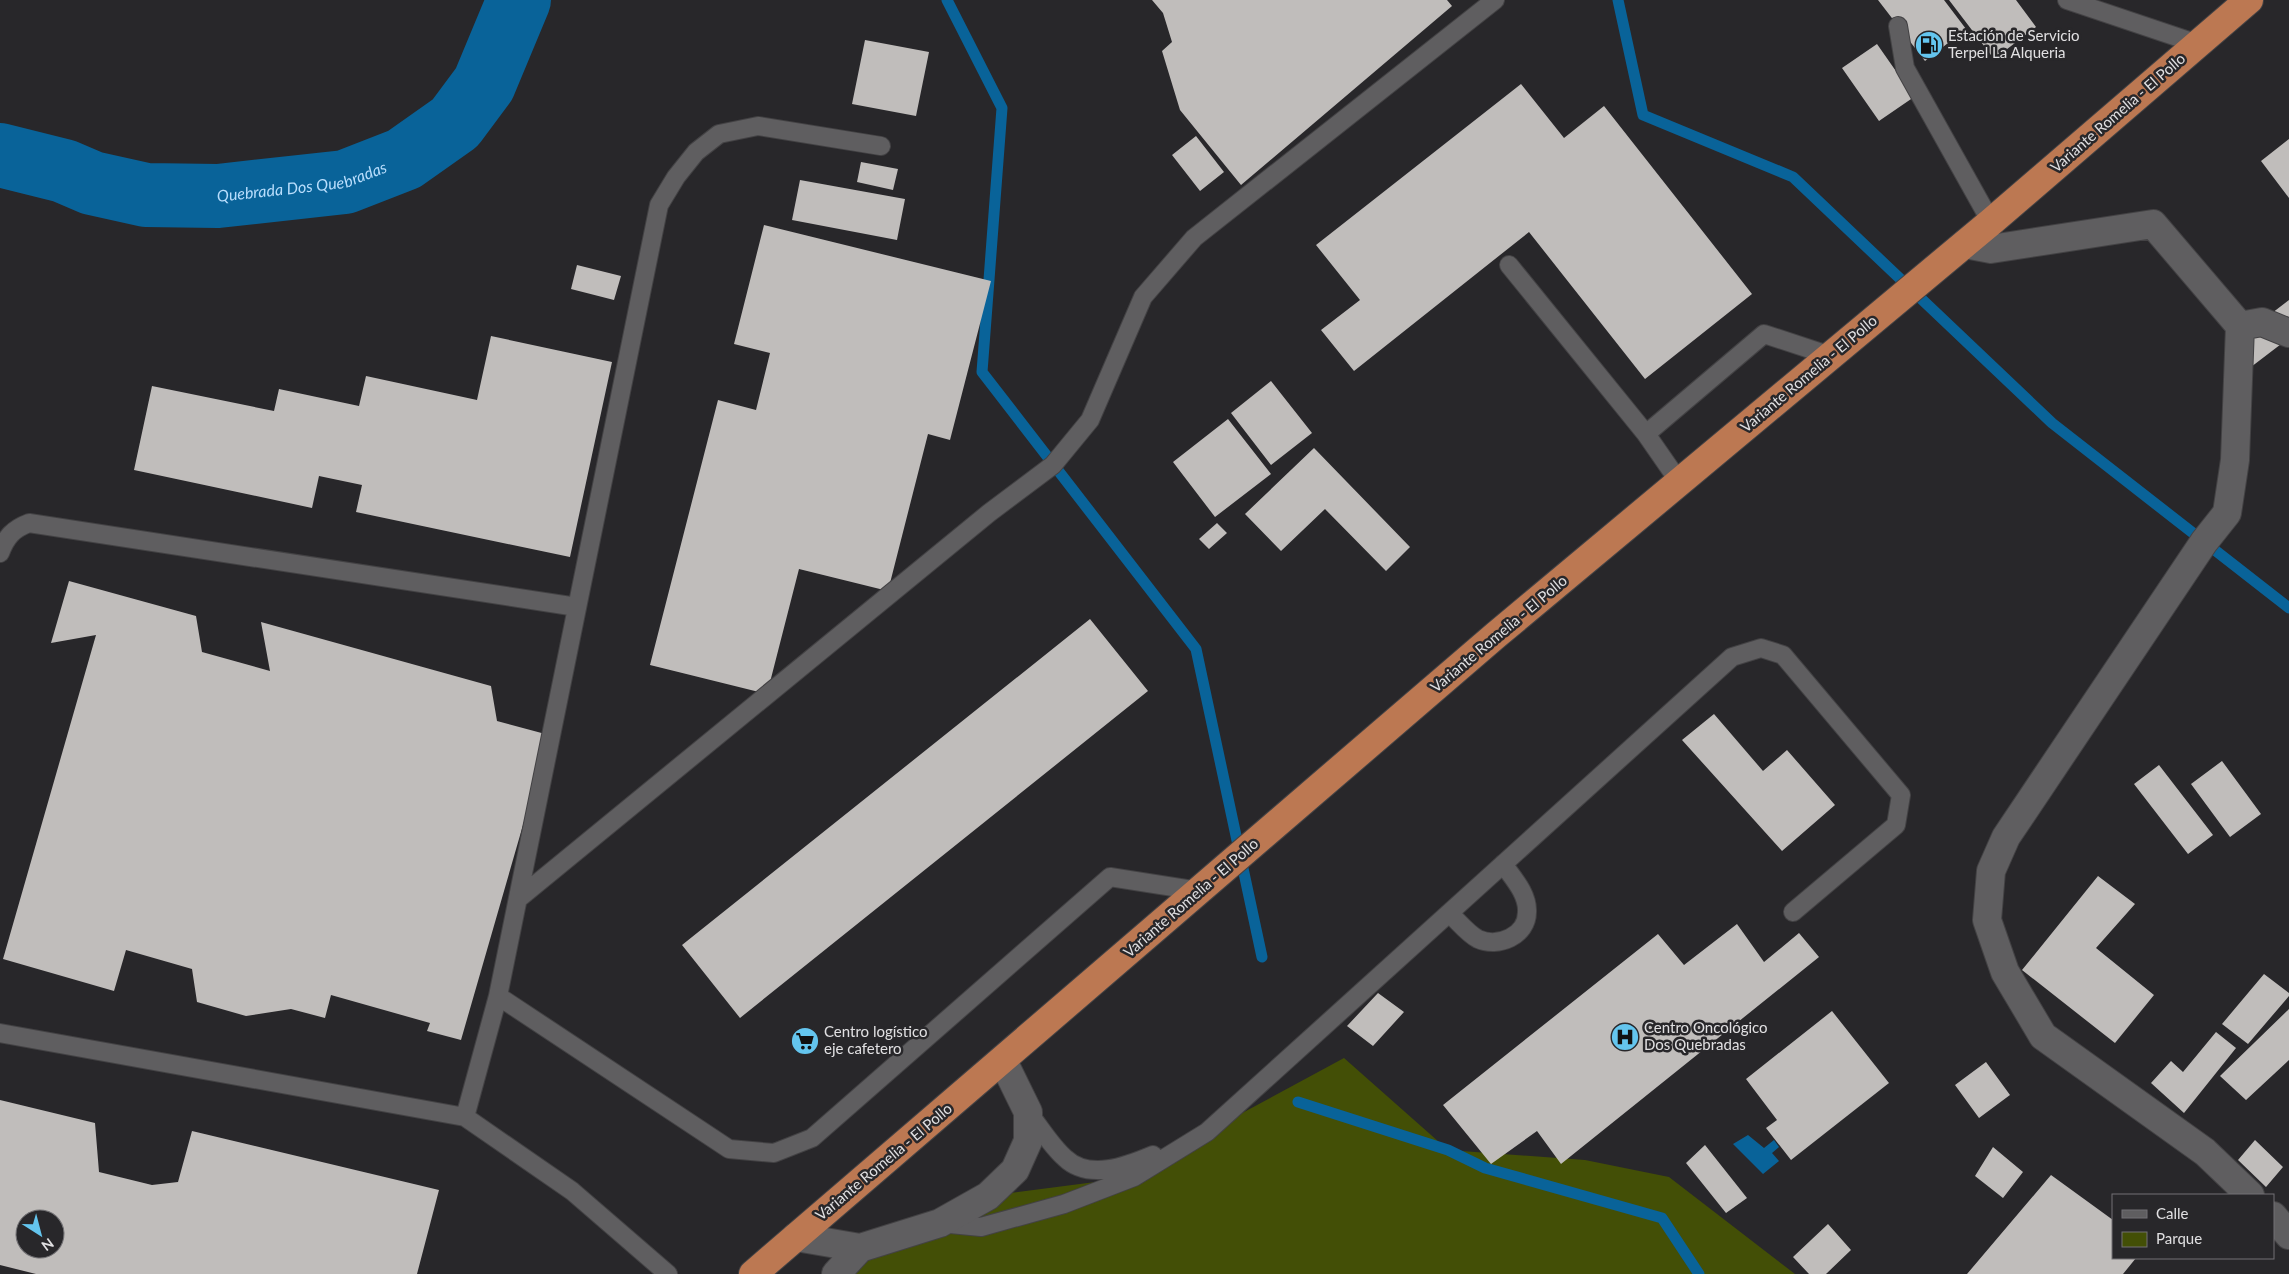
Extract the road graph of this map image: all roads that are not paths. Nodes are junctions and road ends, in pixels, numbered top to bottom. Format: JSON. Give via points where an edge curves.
{"nodes":[{"id":1,"x":1495,"y":0,"type":"edge"},
{"id":2,"x":2067,"y":0,"type":"edge"},
{"id":3,"x":2250,"y":0,"type":"edge"},
{"id":4,"x":1898,"y":26,"type":"dead end"},
{"id":5,"x":2198,"y":44,"type":"junction"},
{"id":6,"x":881,"y":146,"type":"dead end"},
{"id":7,"x":1991,"y":222,"type":"junction"},
{"id":8,"x":1965,"y":244,"type":"junction"},
{"id":9,"x":1510,"y":265,"type":"dead end"},
{"id":10,"x":2240,"y":326,"type":"junction"},
{"id":11,"x":2289,"y":333,"type":"edge"},
{"id":12,"x":1831,"y":356,"type":"junction"},
{"id":13,"x":1646,"y":434,"type":"junction"},
{"id":14,"x":1680,"y":483,"type":"junction"},
{"id":15,"x":0,"y":553,"type":"edge"},
{"id":16,"x":577,"y":607,"type":"junction"},
{"id":17,"x":1504,"y":864,"type":"junction"},
{"id":18,"x":1199,"y":891,"type":"junction"},
{"id":19,"x":518,"y":899,"type":"junction"},
{"id":20,"x":1794,"y":912,"type":"dead end"},
{"id":21,"x":1449,"y":913,"type":"junction"},
{"id":22,"x":498,"y":996,"type":"junction"},
{"id":23,"x":0,"y":1033,"type":"edge"},
{"id":24,"x":1003,"y":1061,"type":"junction"},
{"id":25,"x":1028,"y":1112,"type":"junction"},
{"id":26,"x":465,"y":1117,"type":"junction"},
{"id":27,"x":1207,"y":1132,"type":"junction"},
{"id":28,"x":2249,"y":1194,"type":"edge"},
{"id":29,"x":2274,"y":1217,"type":"edge"},
{"id":30,"x":940,"y":1223,"type":"junction"},
{"id":31,"x":2289,"y":1235,"type":"edge"},
{"id":32,"x":796,"y":1237,"type":"junction"},
{"id":33,"x":860,"y":1248,"type":"junction"},
{"id":34,"x":668,"y":1274,"type":"edge"},
{"id":35,"x":753,"y":1274,"type":"edge"},
{"id":36,"x":836,"y":1274,"type":"edge"}],
"edges":[{"from":1,"to":19,"type":"lane","via":[[1194,238],[1143,297],[1090,420],[1054,465],[989,513]]},
{"from":2,"to":5,"type":"lane"},
{"from":3,"to":5,"type":"highway","name":"Variante Romelia - El Pollo"},
{"from":4,"to":7,"type":"lane","via":[[1905,68]]},
{"from":5,"to":7,"type":"highway","name":"Variante Romelia - El Pollo"},
{"from":6,"to":16,"type":"lane","via":[[758,126],[719,134],[696,152],[676,177],[659,205]]},
{"from":7,"to":8,"type":"highway","name":"Variante Romelia - El Pollo"},
{"from":8,"to":10,"type":"street","via":[[1991,249],[2153,224]]},
{"from":8,"to":12,"type":"highway","name":"Variante Romelia - El Pollo"},
{"from":9,"to":13,"type":"lane"},
{"from":10,"to":11,"type":"street","via":[[2262,322]]},
{"from":10,"to":28,"type":"street","via":[[2235,460],[2227,512],[2006,837],[1991,871],[1987,920],[2005,972],[2043,1036],[2204,1152]]},
{"from":12,"to":13,"type":"lane","via":[[1764,334]]},
{"from":12,"to":14,"type":"highway","name":"Variante Romelia - El Pollo"},
{"from":13,"to":14,"type":"lane"},
{"from":14,"to":18,"type":"highway","name":"Variante Romelia - El Pollo","via":[[1496,635]]},
{"from":15,"to":16,"type":"lane","via":[[16,528],[30,523]]},
{"from":16,"to":19,"type":"lane"},
{"from":17,"to":20,"type":"lane","via":[[1732,657],[1761,648],[1783,655],[1901,795],[1896,825]]},
{"from":17,"to":21,"type":"lane"},
{"from":17,"to":21,"type":"lane","via":[[1523,894],[1528,912],[1522,927],[1512,938],[1494,943],[1478,938]]},
{"from":18,"to":22,"type":"lane","via":[[1110,877],[834,1120],[812,1138],[774,1153],[729,1149]]},
{"from":18,"to":24,"type":"highway","name":"Variante Romelia - El Pollo"},
{"from":19,"to":22,"type":"lane"},
{"from":21,"to":27,"type":"lane"},
{"from":22,"to":26,"type":"lane"},
{"from":23,"to":26,"type":"lane"},
{"from":24,"to":25,"type":"street"},
{"from":24,"to":32,"type":"highway","name":"Variante Romelia - El Pollo"},
{"from":25,"to":27,"type":"lane","via":[[1065,1159],[1088,1171],[1128,1166]]},
{"from":25,"to":30,"type":"street","via":[[1028,1141],[1015,1170],[988,1196]]},
{"from":26,"to":34,"type":"lane","via":[[572,1192]]},
{"from":27,"to":30,"type":"lane","via":[[1134,1177],[1064,1204],[981,1227]]},
{"from":29,"to":31,"type":"street"},
{"from":30,"to":33,"type":"street"},
{"from":32,"to":33,"type":"street"},
{"from":32,"to":35,"type":"highway","name":"Variante Romelia - El Pollo"},
{"from":33,"to":36,"type":"street"}]}
